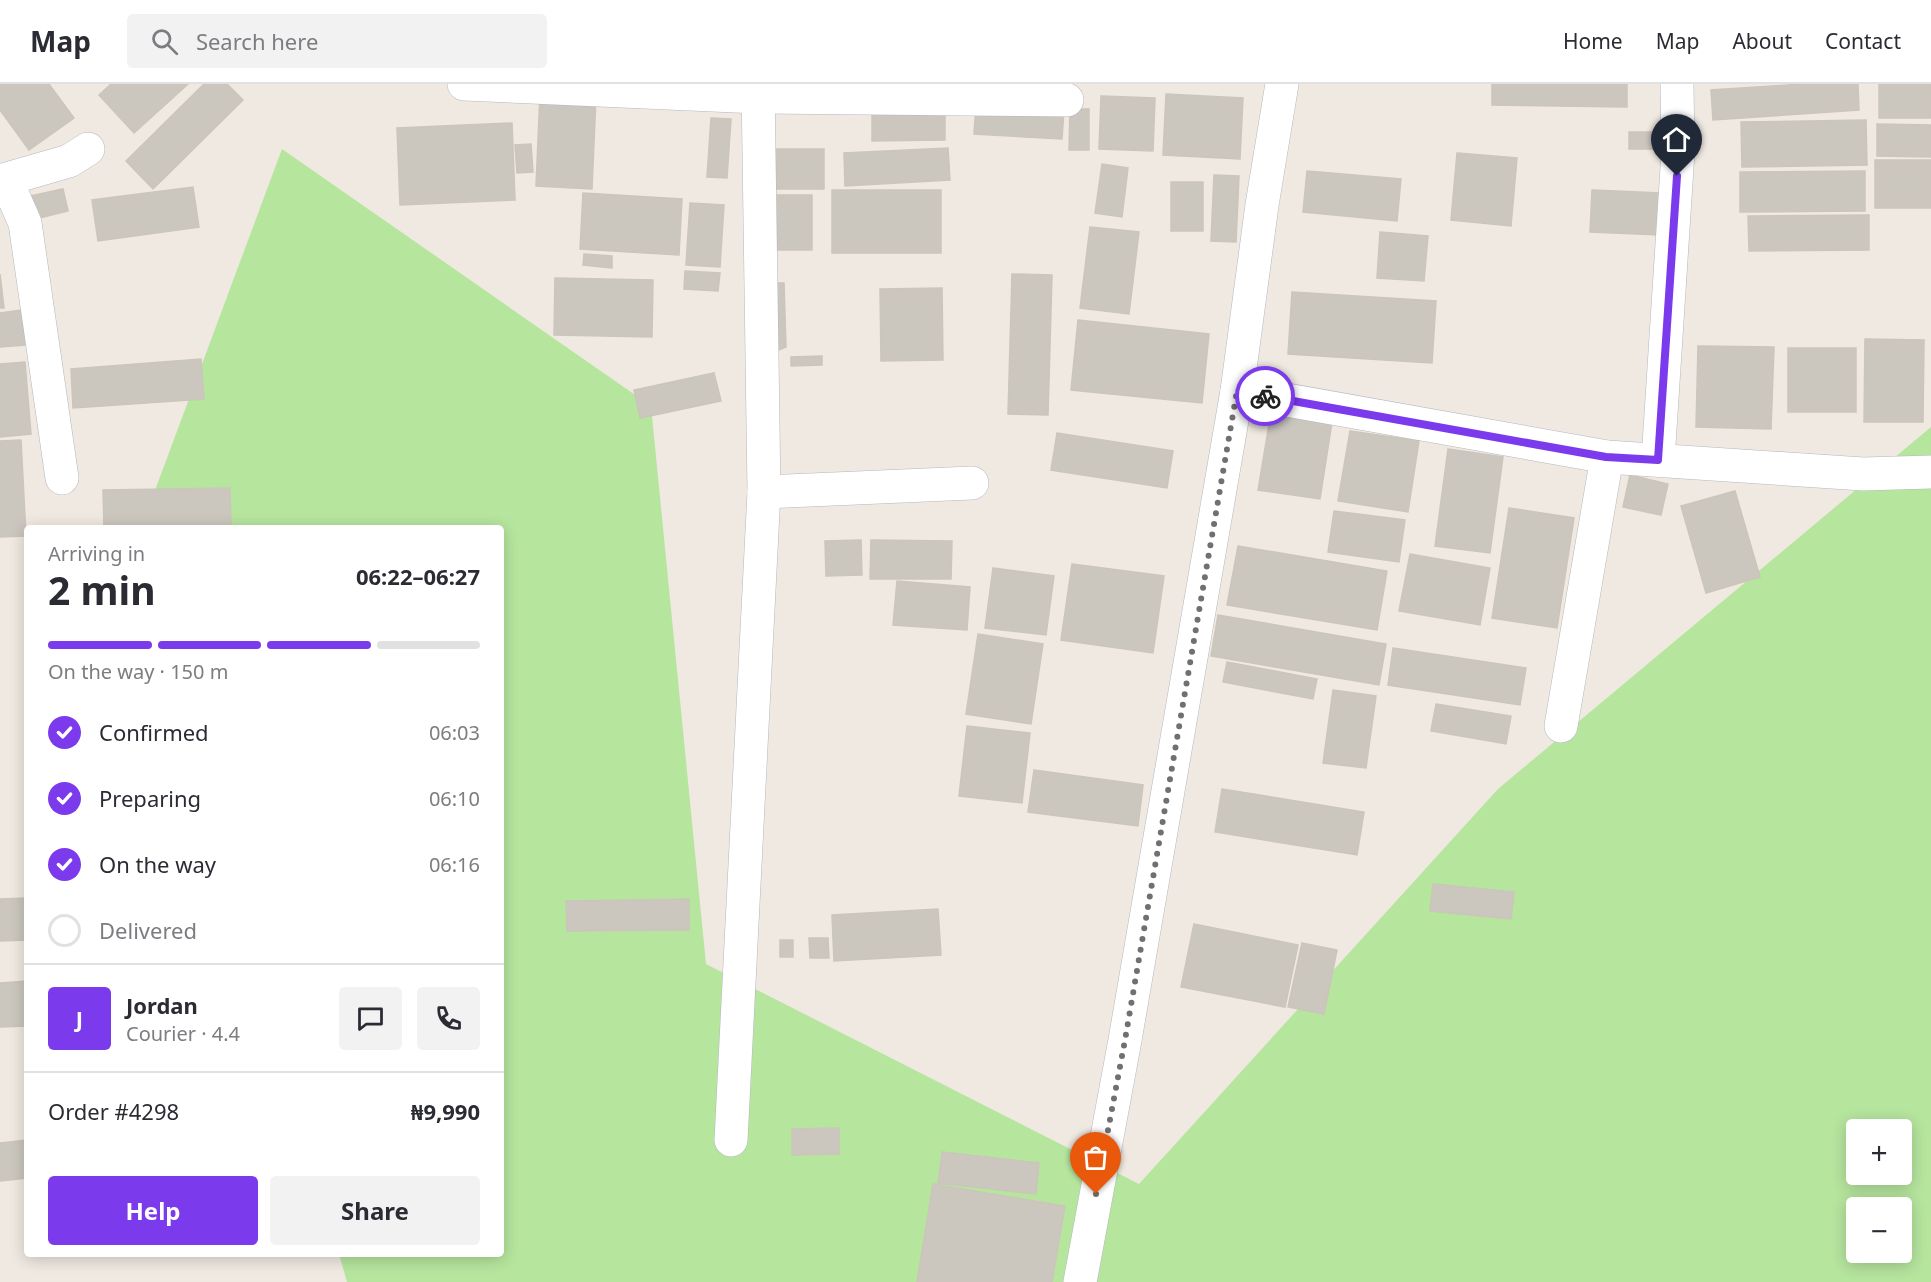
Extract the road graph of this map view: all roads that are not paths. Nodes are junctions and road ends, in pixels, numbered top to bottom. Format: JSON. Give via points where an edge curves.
{"nodes":[{"id":1,"x":464,"y":84,"type":"edge"},
{"id":2,"x":1282,"y":84,"type":"edge"},
{"id":3,"x":1677,"y":84,"type":"edge"},
{"id":4,"x":758,"y":91,"type":"edge"},
{"id":5,"x":1067,"y":100,"type":"dead end"},
{"id":6,"x":88,"y":149,"type":"dead end"},
{"id":7,"x":3,"y":181,"type":"edge"},
{"id":8,"x":1237,"y":391,"type":"junction"},
{"id":9,"x":1606,"y":457,"type":"junction"},
{"id":10,"x":1658,"y":460,"type":"junction"},
{"id":11,"x":1931,"y":472,"type":"edge"},
{"id":12,"x":62,"y":478,"type":"dead end"},
{"id":13,"x":972,"y":483,"type":"dead end"},
{"id":14,"x":764,"y":492,"type":"junction"},
{"id":15,"x":1561,"y":726,"type":"dead end"},
{"id":16,"x":731,"y":1140,"type":"dead end"},
{"id":17,"x":1080,"y":1282,"type":"edge"}],
"edges":[{"from":1,"to":4,"type":"street"},
{"from":2,"to":8,"type":"street"},
{"from":3,"to":10,"type":"street","via":[[1678,152]]},
{"from":4,"to":5,"type":"street"},
{"from":4,"to":14,"type":"street"},
{"from":6,"to":7,"type":"street","via":[[69,161]]},
{"from":7,"to":12,"type":"street","via":[[25,224]]},
{"from":8,"to":9,"type":"street"},
{"from":8,"to":17,"type":"street"},
{"from":9,"to":10,"type":"street"},
{"from":9,"to":15,"type":"street"},
{"from":10,"to":11,"type":"street","via":[[1863,474]]},
{"from":13,"to":14,"type":"street"},
{"from":14,"to":16,"type":"street"}]}
